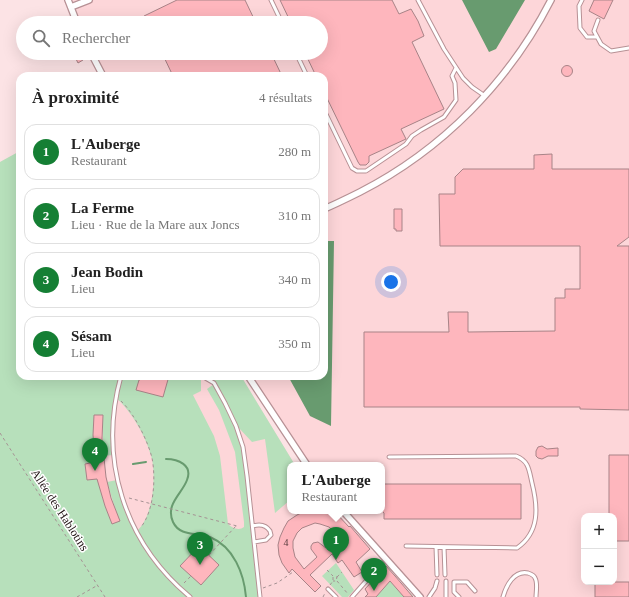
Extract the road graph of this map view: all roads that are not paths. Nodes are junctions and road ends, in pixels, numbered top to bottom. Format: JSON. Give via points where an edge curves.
{"nodes":[{"id":1,"x":68,"y":0,"type":"edge"},
{"id":2,"x":89,"y":0,"type":"edge"},
{"id":3,"x":271,"y":0,"type":"edge"},
{"id":4,"x":418,"y":0,"type":"edge"},
{"id":5,"x":551,"y":0,"type":"edge"},
{"id":6,"x":582,"y":0,"type":"edge"},
{"id":7,"x":71,"y":7,"type":"junction"},
{"id":8,"x":74,"y":16,"type":"edge"},
{"id":9,"x":279,"y":16,"type":"edge"},
{"id":10,"x":598,"y":20,"type":"dead end"},
{"id":11,"x":597,"y":37,"type":"junction"},
{"id":12,"x":629,"y":48,"type":"edge"},
{"id":13,"x":95,"y":60,"type":"edge"},
{"id":14,"x":300,"y":60,"type":"edge"},
{"id":15,"x":456,"y":68,"type":"junction"},
{"id":16,"x":101,"y":72,"type":"edge"},
{"id":17,"x":306,"y":72,"type":"edge"},
{"id":18,"x":485,"y":96,"type":"junction"},
{"id":19,"x":328,"y":118,"type":"edge"},
{"id":20,"x":328,"y":207,"type":"edge"},
{"id":21,"x":120,"y":380,"type":"edge"},
{"id":22,"x":209,"y":380,"type":"edge"},
{"id":23,"x":251,"y":380,"type":"edge"},
{"id":24,"x":389,"y":457,"type":"dead end"},
{"id":25,"x":305,"y":462,"type":"edge"},
{"id":26,"x":346,"y":514,"type":"edge"},
{"id":27,"x":253,"y":526,"type":"junction"},
{"id":28,"x":254,"y":542,"type":"junction"},
{"id":29,"x":406,"y":546,"type":"dead end"},
{"id":30,"x":436,"y":547,"type":"junction"},
{"id":31,"x":444,"y":547,"type":"junction"},
{"id":32,"x":437,"y":575,"type":"dead end"},
{"id":33,"x":445,"y":575,"type":"dead end"},
{"id":34,"x":367,"y":580,"type":"dead end"},
{"id":35,"x":437,"y":581,"type":"dead end"},
{"id":36,"x":446,"y":581,"type":"dead end"},
{"id":37,"x":328,"y":589,"type":"dead end"},
{"id":38,"x":475,"y":590,"type":"dead end"},
{"id":39,"x":190,"y":597,"type":"edge"},
{"id":40,"x":260,"y":597,"type":"edge"},
{"id":41,"x":336,"y":597,"type":"edge"},
{"id":42,"x":352,"y":597,"type":"edge"},
{"id":43,"x":420,"y":597,"type":"edge"},
{"id":44,"x":429,"y":597,"type":"edge"},
{"id":45,"x":446,"y":597,"type":"edge"},
{"id":46,"x":459,"y":597,"type":"edge"},
{"id":47,"x":503,"y":597,"type":"edge"},
{"id":48,"x":536,"y":597,"type":"edge"}],
"edges":[{"from":1,"to":7,"type":"street"},
{"from":2,"to":7,"type":"street"},
{"from":3,"to":9,"type":"lane"},
{"from":4,"to":15,"type":"lane"},
{"from":5,"to":18,"type":"street","via":[[520,51]]},
{"from":6,"to":11,"type":"lane","via":[[579,6],[580,28],[587,37]]},
{"from":7,"to":8,"type":"street"},
{"from":10,"to":11,"type":"lane","via":[[594,31]]},
{"from":11,"to":12,"type":"lane","via":[[601,44],[611,51]]},
{"from":13,"to":16,"type":"street"},
{"from":14,"to":17,"type":"lane"},
{"from":15,"to":18,"type":"lane","via":[[472,87]]},
{"from":15,"to":19,"type":"lane","via":[[452,76],[456,100],[444,117],[416,133],[406,144],[366,171],[352,168]]},
{"from":18,"to":20,"type":"street","via":[[458,123],[408,163]]},
{"from":21,"to":39,"type":"lane","via":[[113,426],[113,454],[122,498],[136,532],[152,557],[168,577]]},
{"from":22,"to":27,"type":"lane","via":[[214,383],[225,402],[243,447]]},
{"from":23,"to":25,"type":"street"},
{"from":24,"to":31,"type":"lane","via":[[516,456],[523,458],[528,464],[536,501],[536,517],[525,542],[517,548]]},
{"from":26,"to":43,"type":"street"},
{"from":27,"to":28,"type":"lane"},
{"from":27,"to":28,"type":"lane","via":[[260,524],[269,529],[271,535],[266,540]]},
{"from":28,"to":40,"type":"lane"},
{"from":29,"to":30,"type":"lane"},
{"from":30,"to":31,"type":"lane"},
{"from":30,"to":32,"type":"lane"},
{"from":31,"to":33,"type":"lane"},
{"from":34,"to":42,"type":"lane"},
{"from":35,"to":44,"type":"lane"},
{"from":36,"to":45,"type":"lane"},
{"from":37,"to":41,"type":"lane"},
{"from":38,"to":46,"type":"lane","via":[[467,582],[454,582],[454,592]]},
{"from":47,"to":48,"type":"lane","via":[[511,580],[522,572],[532,575],[536,580]]}]}
